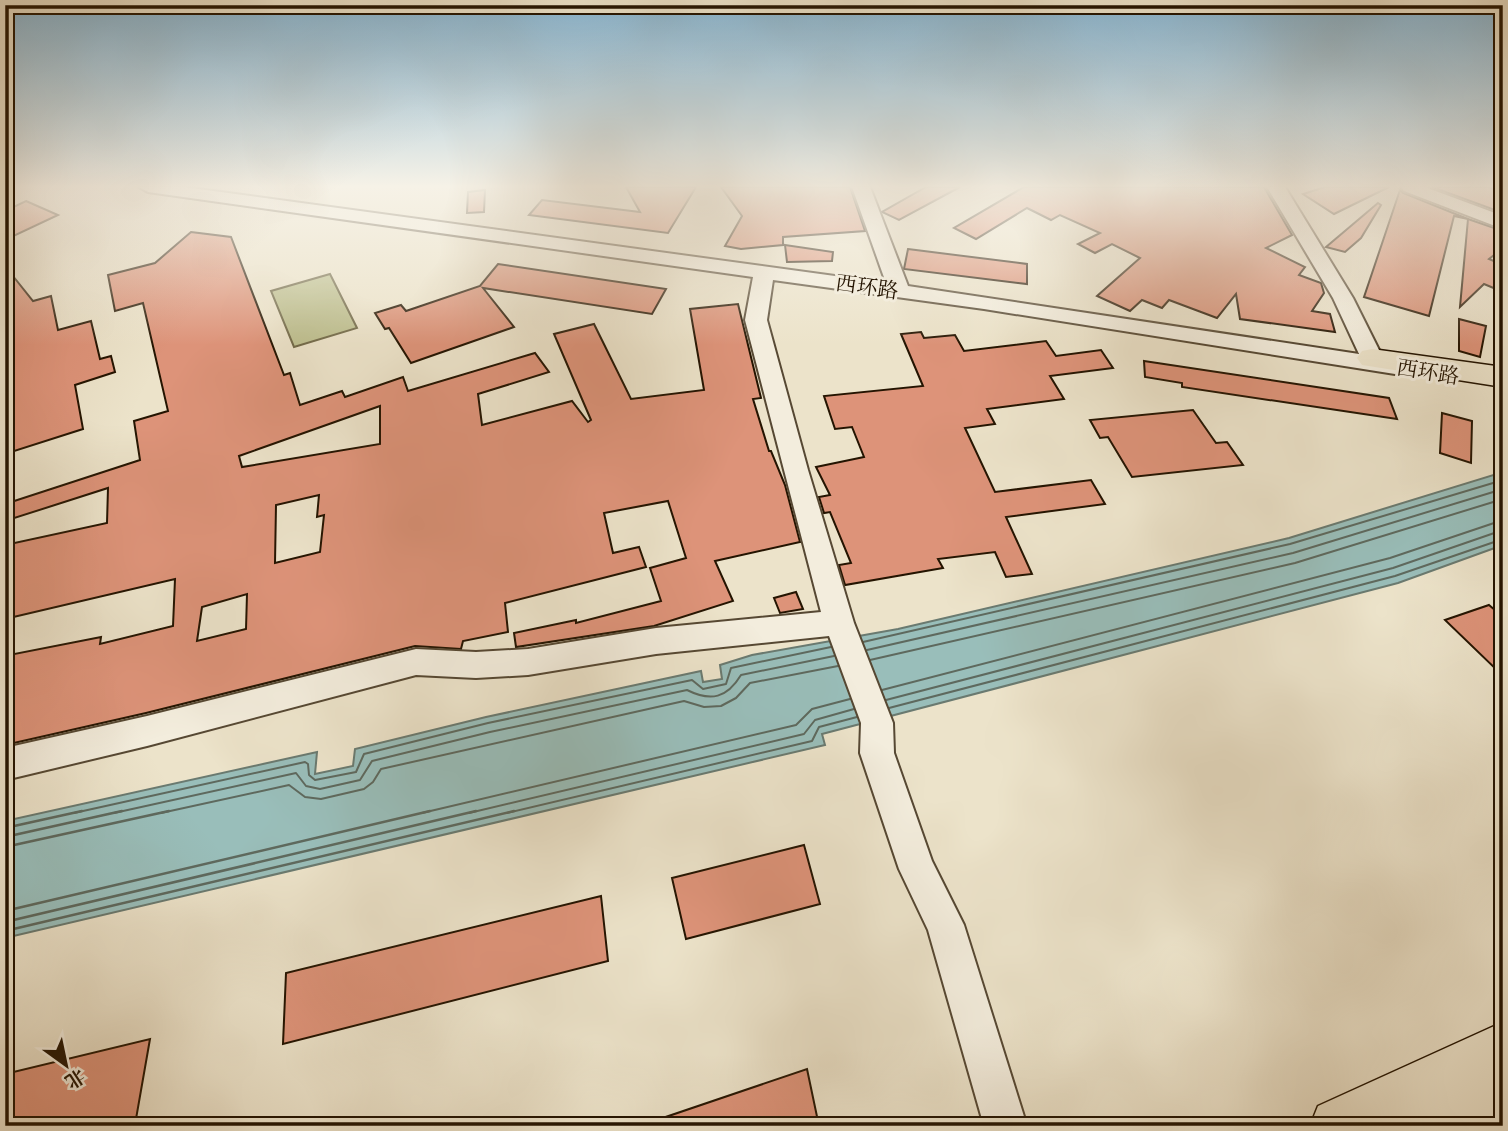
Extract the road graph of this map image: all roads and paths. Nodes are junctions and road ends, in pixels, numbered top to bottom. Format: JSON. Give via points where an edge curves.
{"nodes":[{"id":1,"x":530,"y":240,"type":"edge"},
{"id":2,"x":882,"y":240,"type":"edge"},
{"id":3,"x":1308,"y":240,"type":"edge"},
{"id":4,"x":764,"y":272,"type":"junction"},
{"id":5,"x":899,"y":291,"type":"junction"},
{"id":6,"x":1373,"y":361,"type":"junction"},
{"id":7,"x":1503,"y":377,"type":"edge"},
{"id":8,"x":1503,"y":384,"type":"edge"},
{"id":9,"x":839,"y":623,"type":"junction"},
{"id":10,"x":5,"y":764,"type":"edge"},
{"id":11,"x":1503,"y":1049,"type":"edge"},
{"id":12,"x":1503,"y":1095,"type":"edge"},
{"id":13,"x":1006,"y":1126,"type":"edge"},
{"id":14,"x":1338,"y":1126,"type":"edge"},
{"id":15,"x":1444,"y":1126,"type":"edge"}],
"edges":[{"from":1,"to":4,"type":"street","name":"西环路"},
{"from":2,"to":5,"type":"street"},
{"from":3,"to":6,"type":"street"},
{"from":4,"to":5,"type":"street","name":"西环路"},
{"from":4,"to":9,"type":"street","via":[[757,320]]},
{"from":5,"to":6,"type":"street","name":"西环路"},
{"from":6,"to":7,"type":"main road","name":"西环路"},
{"from":6,"to":8,"type":"street","name":"西环路"},
{"from":9,"to":10,"type":"street","via":[[656,641],[528,662],[476,666],[416,662]]},
{"from":9,"to":13,"type":"street","via":[[877,723],[877,753],[917,869],[945,925]]},
{"from":11,"to":14,"type":"main road"},
{"from":12,"to":15,"type":"main road"}]}
